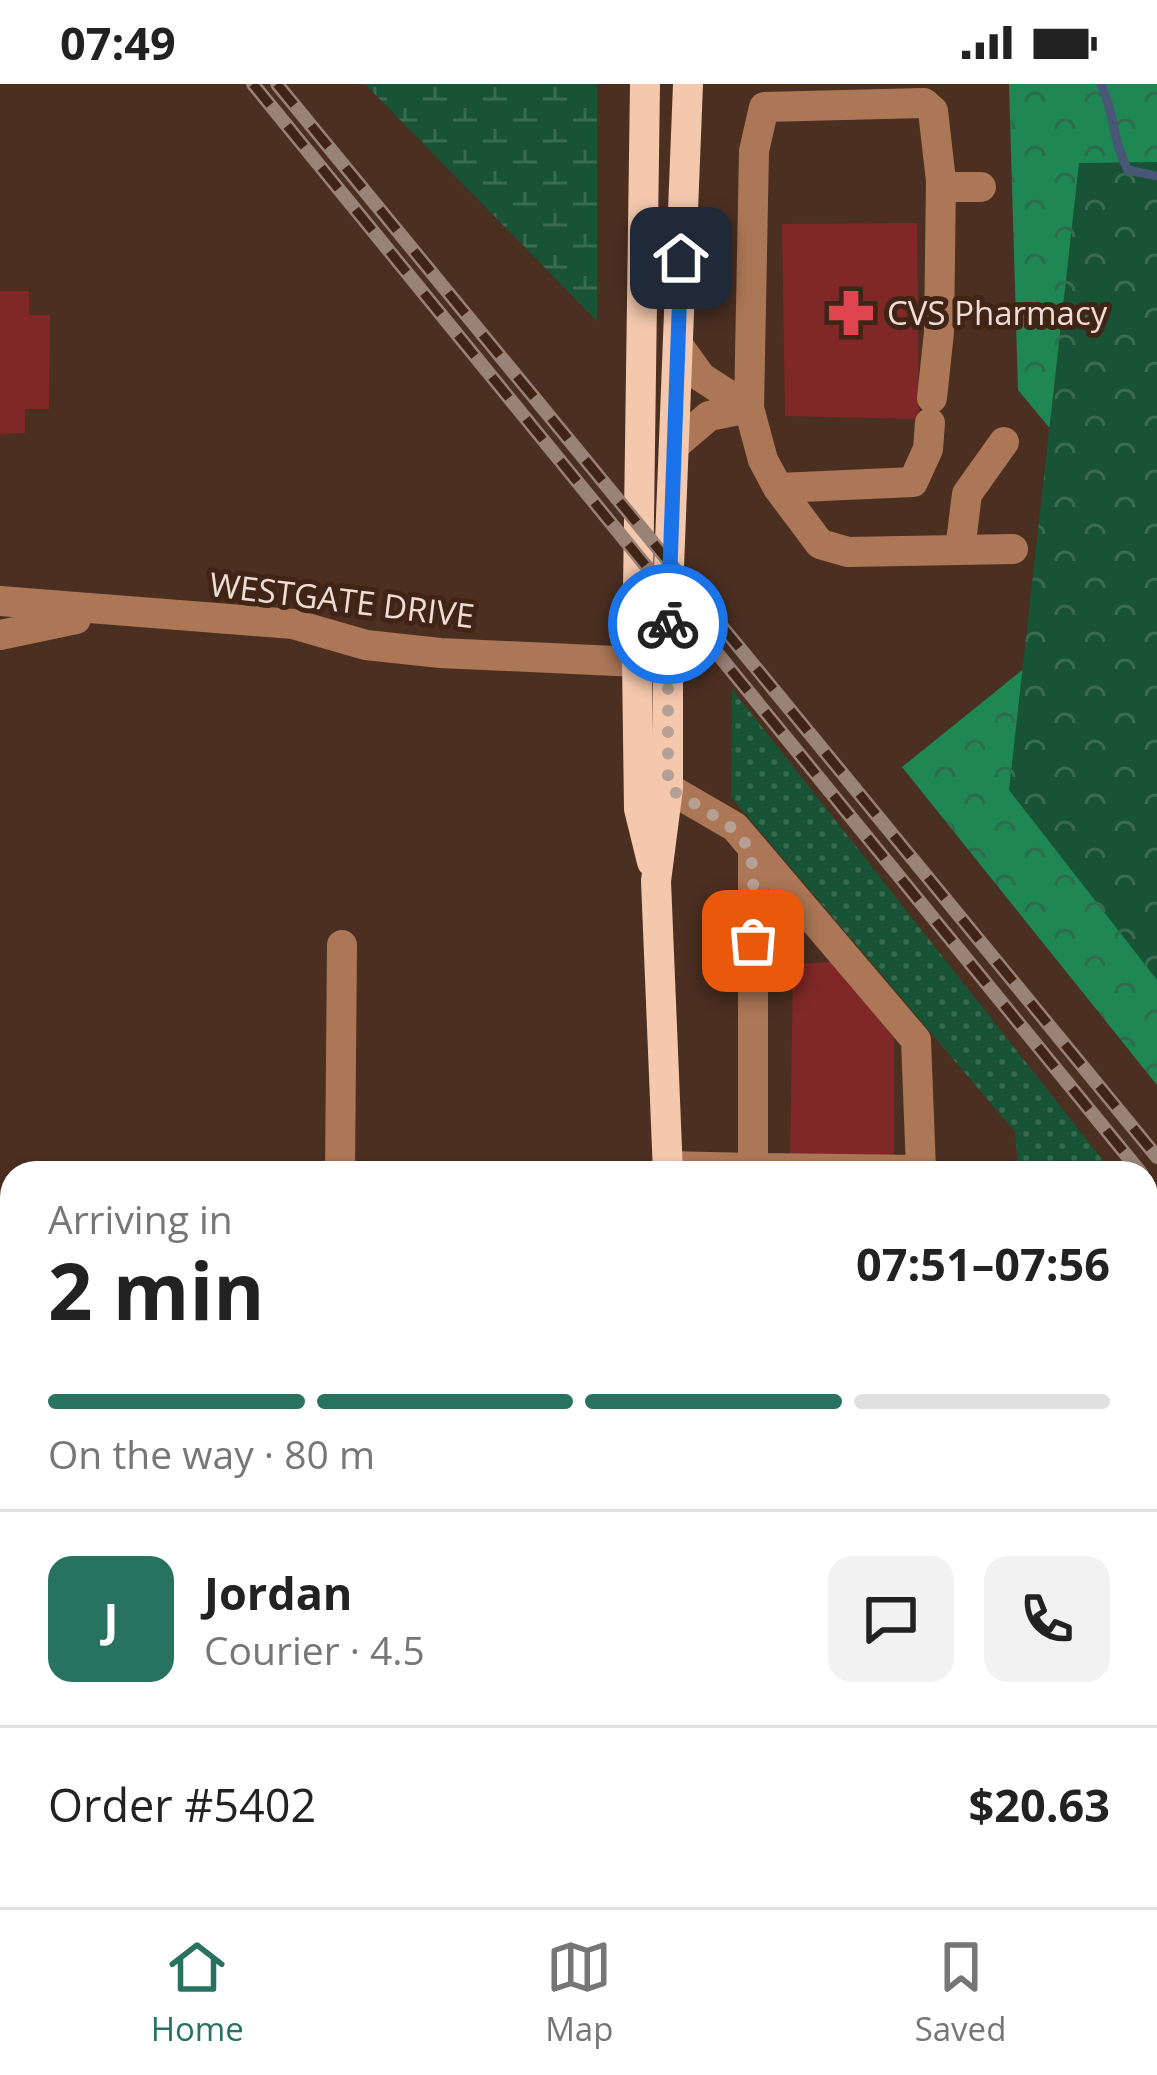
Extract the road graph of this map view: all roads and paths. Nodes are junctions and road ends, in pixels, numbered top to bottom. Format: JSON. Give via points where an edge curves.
{"nodes":[{"id":1,"x":644,"y":84,"type":"edge"},
{"id":2,"x":688,"y":84,"type":"edge"},
{"id":3,"x":941,"y":181,"type":"junction"},
{"id":4,"x":981,"y":188,"type":"dead end"},
{"id":5,"x":678,"y":345,"type":"junction"},
{"id":6,"x":749,"y":408,"type":"junction"},
{"id":7,"x":1004,"y":442,"type":"dead end"},
{"id":8,"x":674,"y":445,"type":"junction"},
{"id":9,"x":778,"y":488,"type":"junction"},
{"id":10,"x":1013,"y":549,"type":"dead end"},
{"id":11,"x":960,"y":550,"type":"junction"},
{"id":12,"x":0,"y":601,"type":"edge"},
{"id":13,"x":110,"y":611,"type":"junction"},
{"id":14,"x":0,"y":634,"type":"edge"},
{"id":15,"x":637,"y":662,"type":"junction"},
{"id":16,"x":668,"y":788,"type":"junction"},
{"id":17,"x":753,"y":850,"type":"junction"},
{"id":18,"x":656,"y":881,"type":"junction"},
{"id":19,"x":342,"y":945,"type":"dead end"},
{"id":20,"x":340,"y":1161,"type":"edge"},
{"id":21,"x":668,"y":1161,"type":"edge"},
{"id":22,"x":753,"y":1161,"type":"edge"},
{"id":23,"x":921,"y":1161,"type":"edge"}],
"edges":[{"from":1,"to":15,"type":"main road"},
{"from":2,"to":5,"type":"main road"},
{"from":3,"to":4,"type":"street"},
{"from":3,"to":6,"type":"street","via":[[933,110],[924,104],[764,107],[754,151]]},
{"from":3,"to":9,"type":"street","via":[[939,332],[928,449],[913,482]]},
{"from":5,"to":6,"type":"street","via":[[701,377]]},
{"from":5,"to":8,"type":"main road"},
{"from":6,"to":8,"type":"street","via":[[709,416]]},
{"from":6,"to":9,"type":"street"},
{"from":7,"to":11,"type":"street","via":[[967,494]]},
{"from":8,"to":16,"type":"main road"},
{"from":9,"to":11,"type":"street","via":[[820,544],[848,552]]},
{"from":10,"to":11,"type":"street"},
{"from":12,"to":13,"type":"street","name":"WESTGATE DRIVE"},
{"from":13,"to":14,"type":"street","name":"WESTGATE DRIVE"},
{"from":13,"to":15,"type":"street","name":"WESTGATE DRIVE","via":[[293,624],[366,645],[440,653]]},
{"from":15,"to":18,"type":"main road","via":[[639,808]]},
{"from":16,"to":17,"type":"street","via":[[735,827]]},
{"from":16,"to":18,"type":"main road"},
{"from":17,"to":22,"type":"street"},
{"from":17,"to":23,"type":"street","via":[[916,1040]]},
{"from":18,"to":21,"type":"main road"},
{"from":19,"to":20,"type":"street"}]}
